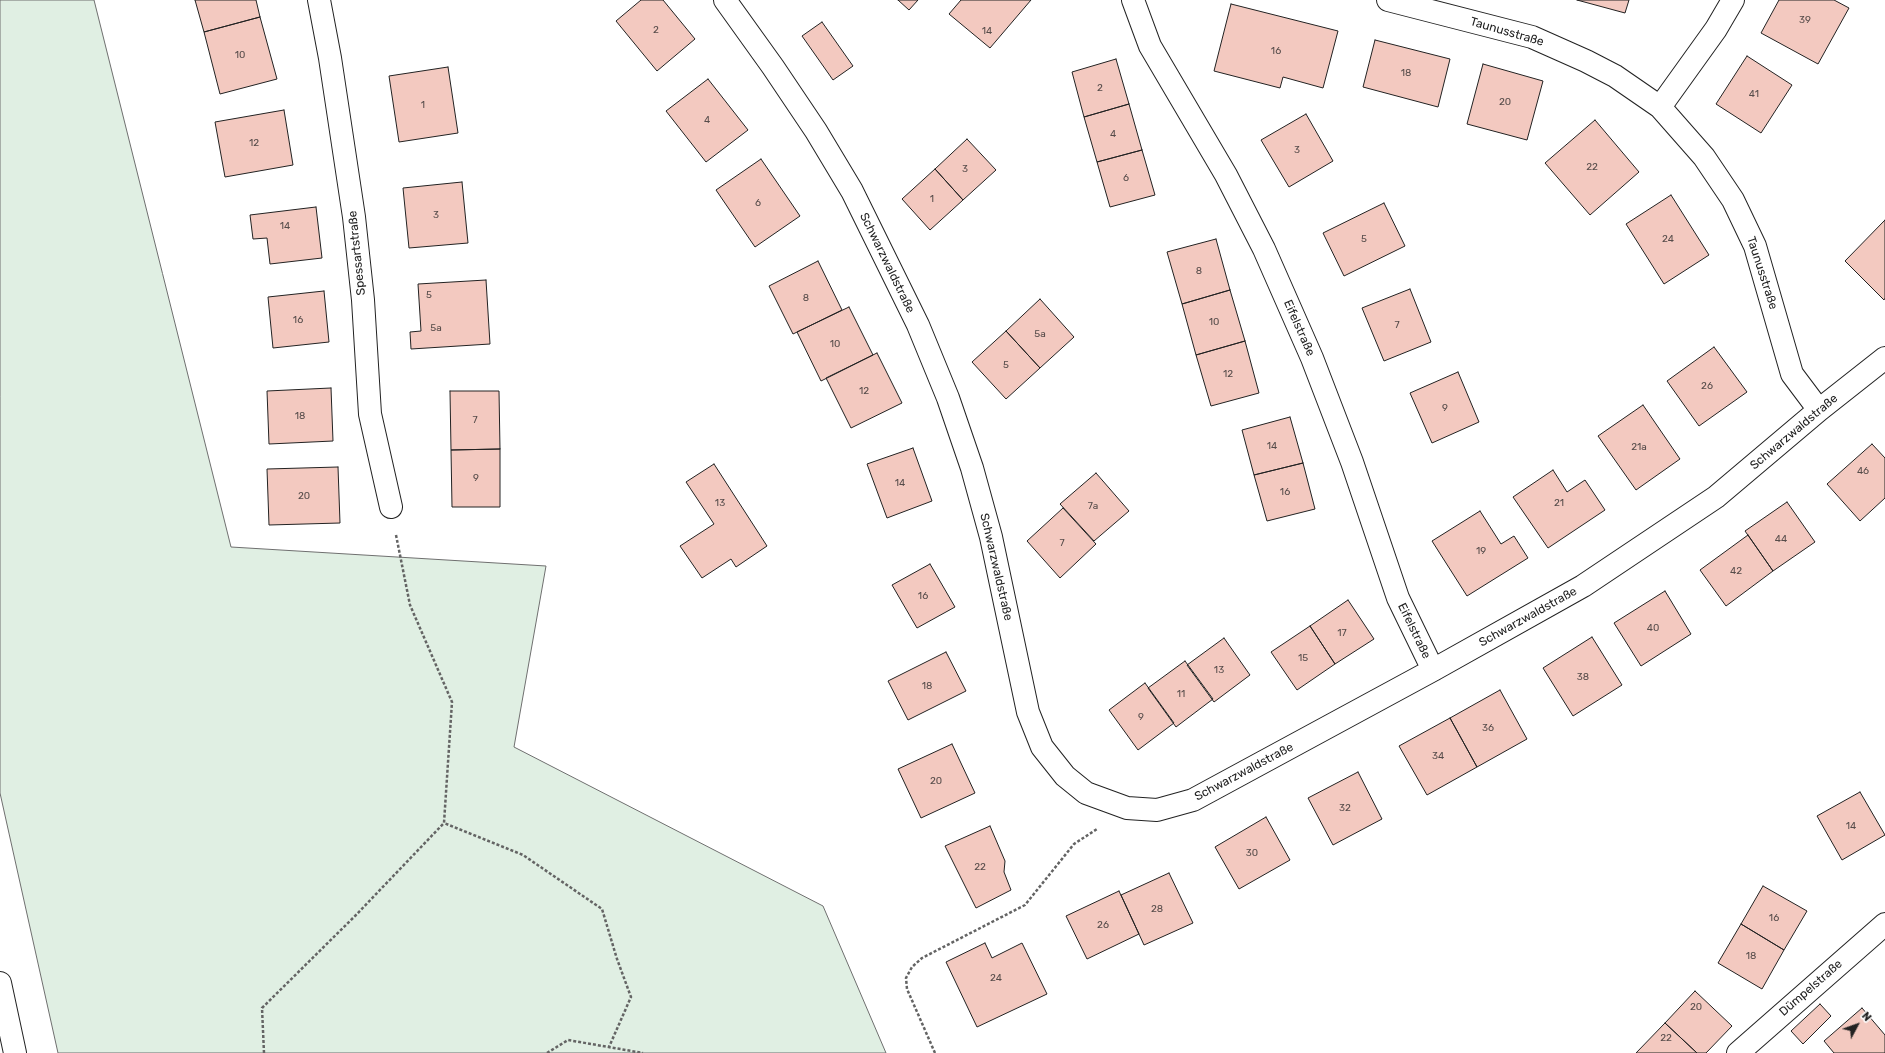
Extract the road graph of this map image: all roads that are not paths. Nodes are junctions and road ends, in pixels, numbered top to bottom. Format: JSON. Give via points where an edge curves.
{"nodes":[{"id":1,"x":319,"y":0,"type":"edge"},
{"id":2,"x":725,"y":0,"type":"edge"},
{"id":3,"x":1133,"y":0,"type":"edge"},
{"id":4,"x":1388,"y":0,"type":"edge"},
{"id":5,"x":1733,"y":0,"type":"edge"},
{"id":6,"x":1660,"y":107,"type":"junction"},
{"id":7,"x":1885,"y":358,"type":"edge"},
{"id":8,"x":1819,"y":410,"type":"junction"},
{"id":9,"x":391,"y":507,"type":"road end"},
{"id":10,"x":1433,"y":670,"type":"junction"},
{"id":11,"x":1883,"y":929,"type":"edge"},
{"id":12,"x":0,"y":983,"type":"edge"},
{"id":13,"x":15,"y":1053,"type":"edge"},
{"id":14,"x":1738,"y":1053,"type":"edge"}],
"edges":[{"from":1,"to":9,"type":"main road","name":"Spessartstraße","via":[[354,217],[363,300],[370,414]]},
{"from":2,"to":10,"type":"main road","name":"Schwarzwaldstraße","via":[[816,131],[852,191],[921,332],[948,398],[972,468],[991,537],[1028,712],[1042,747],[1065,776],[1086,793],[1127,808],[1157,810],[1193,800]]},
{"from":3,"to":10,"type":"main road","name":"Eifelstraße","via":[[1150,46],[1226,175],[1264,249],[1339,427],[1398,598]]},
{"from":4,"to":6,"type":"main road","name":"Taunusstraße","via":[[1532,37],[1615,76]]},
{"from":5,"to":6,"type":"main road","via":[[1716,29]]},
{"from":6,"to":8,"type":"main road","name":"Taunusstraße","via":[[1704,157],[1733,200],[1755,246],[1792,374]]},
{"from":7,"to":8,"type":"main road","name":"Schwarzwaldstraße"},
{"from":8,"to":10,"type":"main road","name":"Schwarzwaldstraße","via":[[1716,497],[1583,586]]},
{"from":11,"to":14,"type":"main road","name":"Dümpelstraße"},
{"from":12,"to":13,"type":"main road"}]}
